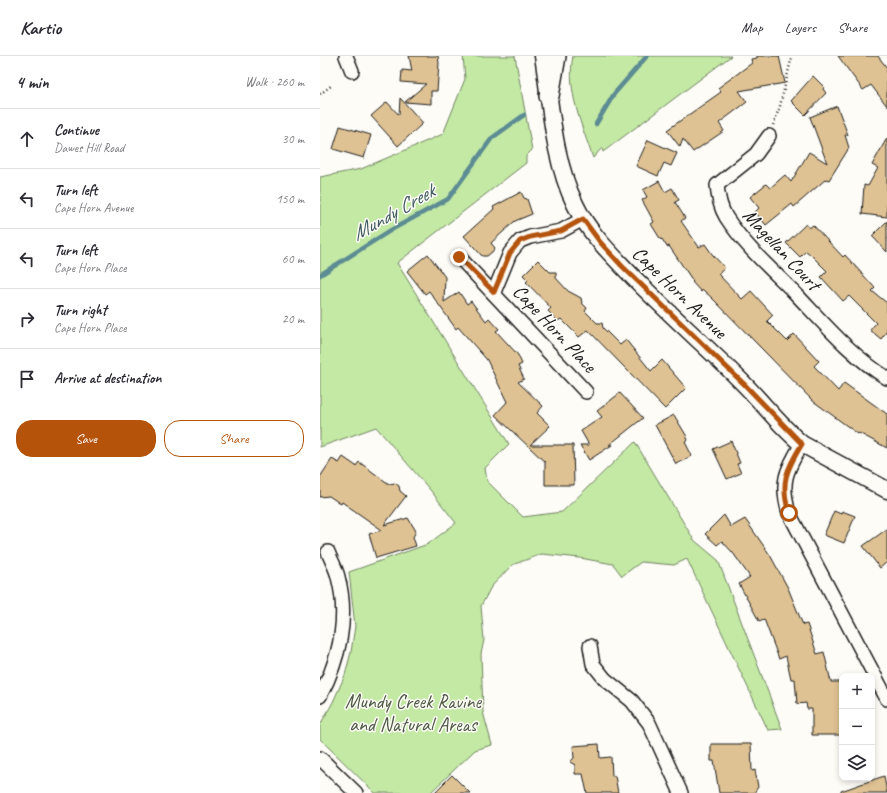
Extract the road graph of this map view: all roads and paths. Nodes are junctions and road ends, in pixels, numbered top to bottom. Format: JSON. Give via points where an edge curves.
{"nodes":[{"id":1,"x":346,"y":56,"type":"edge"},
{"id":2,"x":543,"y":56,"type":"edge"},
{"id":3,"x":556,"y":56,"type":"edge"},
{"id":4,"x":792,"y":56,"type":"edge"},
{"id":5,"x":352,"y":71,"type":"dead end"},
{"id":6,"x":331,"y":86,"type":"dead end"},
{"id":7,"x":320,"y":94,"type":"edge"},
{"id":8,"x":549,"y":96,"type":"junction"},
{"id":9,"x":769,"y":136,"type":"joint"},
{"id":10,"x":583,"y":219,"type":"junction"},
{"id":11,"x":459,"y":257,"type":"dead end"},
{"id":12,"x":494,"y":292,"type":"junction"},
{"id":13,"x":887,"y":378,"type":"edge"},
{"id":14,"x":586,"y":392,"type":"dead end"},
{"id":15,"x":802,"y":444,"type":"junction"},
{"id":16,"x":887,"y":490,"type":"edge"},
{"id":17,"x":328,"y":552,"type":"dead end"},
{"id":18,"x":590,"y":646,"type":"dead end"},
{"id":19,"x":320,"y":696,"type":"edge"},
{"id":20,"x":887,"y":699,"type":"edge"},
{"id":21,"x":320,"y":758,"type":"edge"},
{"id":22,"x":356,"y":793,"type":"edge"},
{"id":23,"x":681,"y":793,"type":"edge"}],
"edges":[{"from":1,"to":5,"type":"street"},
{"from":2,"to":8,"type":"street","name":"Cape Horn Avenue"},
{"from":3,"to":8,"type":"main road"},
{"from":4,"to":9,"type":"path","via":[[778,114]]},
{"from":6,"to":7,"type":"path"},
{"from":8,"to":10,"type":"street","name":"Cape Horn Avenue","via":[[566,180]]},
{"from":9,"to":13,"type":"street","name":"Magellan Court","via":[[756,154],[717,185],[719,202],[725,216],[751,248],[839,338]]},
{"from":10,"to":12,"type":"street","name":"Cape Horn Place","via":[[561,231],[520,241],[510,253]]},
{"from":10,"to":15,"type":"street","name":"Cape Horn Avenue","via":[[622,266]]},
{"from":11,"to":12,"type":"street","name":"Cape Horn Place"},
{"from":12,"to":14,"type":"street","name":"Cape Horn Place"},
{"from":15,"to":16,"type":"street","name":"Cape Horn Avenue"},
{"from":15,"to":20,"type":"street","via":[[792,460],[784,482],[785,501],[789,513]]},
{"from":17,"to":19,"type":"street","via":[[338,577],[342,602],[342,631],[332,673]]},
{"from":18,"to":23,"type":"street","via":[[593,664],[605,679],[632,701],[649,723]]},
{"from":21,"to":22,"type":"street"}]}
